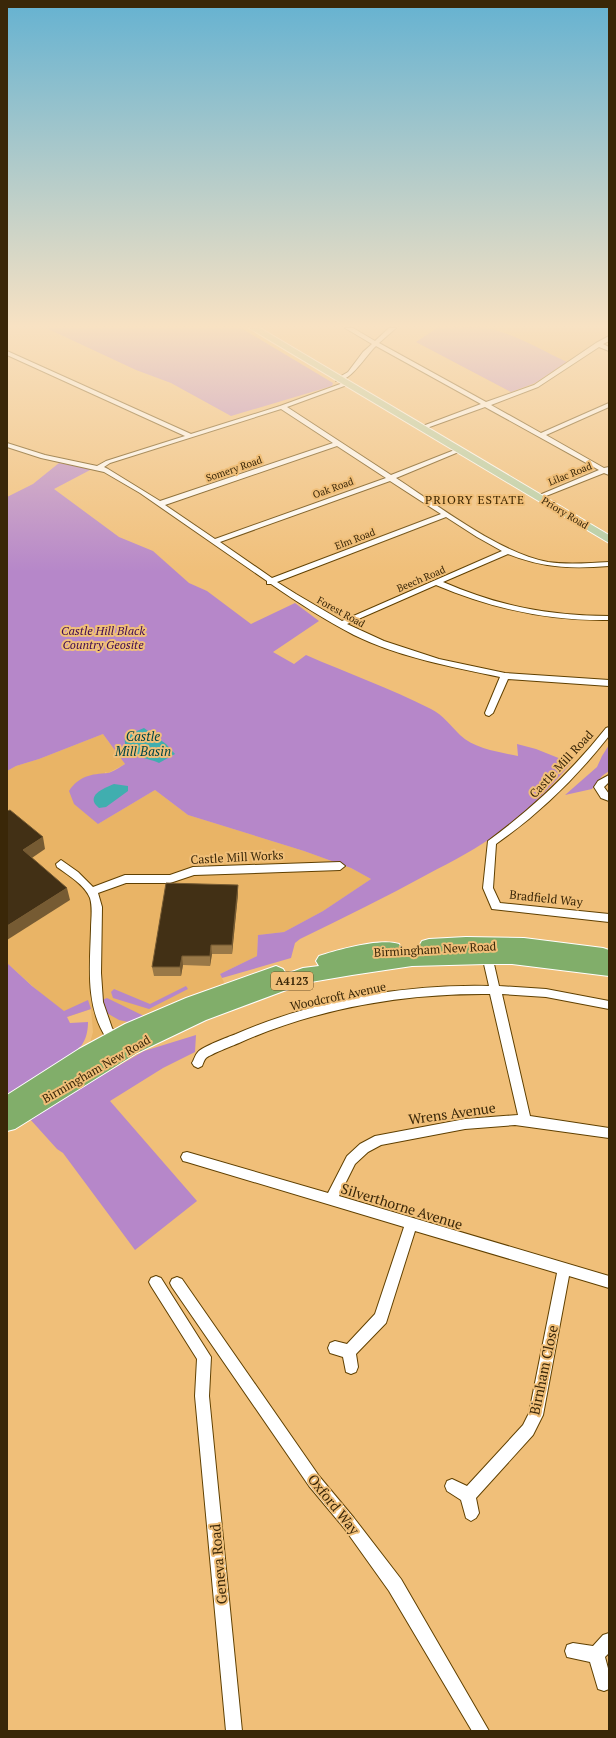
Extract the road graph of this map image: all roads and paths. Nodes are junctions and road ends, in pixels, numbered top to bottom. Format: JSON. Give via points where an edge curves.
{"nodes":[{"id":1,"x":132,"y":409,"type":"edge"},
{"id":2,"x":275,"y":409,"type":"edge"},
{"id":3,"x":285,"y":409,"type":"edge"},
{"id":4,"x":389,"y":409,"type":"edge"},
{"id":5,"x":475,"y":409,"type":"edge"},
{"id":6,"x":494,"y":409,"type":"edge"},
{"id":7,"x":600,"y":409,"type":"edge"},
{"id":8,"x":422,"y":428,"type":"junction"},
{"id":9,"x":542,"y":435,"type":"junction"},
{"id":10,"x":191,"y":436,"type":"junction"},
{"id":11,"x":338,"y":444,"type":"junction"},
{"id":12,"x":7,"y":445,"type":"edge"},
{"id":13,"x":459,"y":450,"type":"junction"},
{"id":14,"x":98,"y":468,"type":"junction"},
{"id":15,"x":607,"y":471,"type":"edge"},
{"id":16,"x":391,"y":478,"type":"junction"},
{"id":17,"x":539,"y":497,"type":"junction"},
{"id":18,"x":160,"y":504,"type":"junction"},
{"id":19,"x":446,"y":514,"type":"junction"},
{"id":20,"x":609,"y":540,"type":"edge"},
{"id":21,"x":214,"y":542,"type":"junction"},
{"id":22,"x":508,"y":551,"type":"junction"},
{"id":23,"x":609,"y":564,"type":"edge"},
{"id":24,"x":270,"y":582,"type":"junction"},
{"id":25,"x":438,"y":583,"type":"junction"},
{"id":26,"x":609,"y":618,"type":"edge"},
{"id":27,"x":341,"y":624,"type":"junction"},
{"id":28,"x":505,"y":676,"type":"junction"},
{"id":29,"x":609,"y":683,"type":"edge"},
{"id":30,"x":489,"y":713,"type":"dead end"},
{"id":31,"x":609,"y":730,"type":"edge"},
{"id":32,"x":609,"y":778,"type":"edge"},
{"id":33,"x":609,"y":798,"type":"edge"},
{"id":34,"x":491,"y":843,"type":"joint"},
{"id":35,"x":61,"y":864,"type":"dead end"},
{"id":36,"x":340,"y":866,"type":"dead end"},
{"id":37,"x":91,"y":892,"type":"junction"},
{"id":38,"x":609,"y":918,"type":"edge"},
{"id":39,"x":485,"y":951,"type":"junction"},
{"id":40,"x":609,"y":956,"type":"edge"},
{"id":41,"x":609,"y":968,"type":"edge"},
{"id":42,"x":495,"y":990,"type":"junction"},
{"id":43,"x":609,"y":1005,"type":"edge"},
{"id":44,"x":118,"y":1046,"type":"junction"},
{"id":45,"x":198,"y":1063,"type":"dead end"},
{"id":46,"x":7,"y":1106,"type":"edge"},
{"id":47,"x":525,"y":1120,"type":"junction"},
{"id":48,"x":7,"y":1122,"type":"edge"},
{"id":49,"x":609,"y":1133,"type":"edge"},
{"id":50,"x":187,"y":1157,"type":"dead end"},
{"id":51,"x":331,"y":1200,"type":"junction"},
{"id":52,"x":411,"y":1224,"type":"junction"},
{"id":53,"x":564,"y":1269,"type":"junction"},
{"id":54,"x":156,"y":1282,"type":"dead end"},
{"id":55,"x":609,"y":1282,"type":"edge"},
{"id":56,"x":177,"y":1283,"type":"dead end"},
{"id":57,"x":335,"y":1348,"type":"dead end"},
{"id":58,"x":350,"y":1352,"type":"junction"},
{"id":59,"x":351,"y":1367,"type":"dead end"},
{"id":60,"x":452,"y":1486,"type":"dead end"},
{"id":61,"x":468,"y":1496,"type":"junction"},
{"id":62,"x":471,"y":1513,"type":"dead end"},
{"id":63,"x":609,"y":1642,"type":"edge"},
{"id":64,"x":573,"y":1651,"type":"dead end"},
{"id":65,"x":596,"y":1655,"type":"junction"},
{"id":66,"x":604,"y":1683,"type":"dead end"},
{"id":67,"x":234,"y":1731,"type":"edge"},
{"id":68,"x":481,"y":1731,"type":"edge"}],
"edges":[{"from":1,"to":10,"type":"street"},
{"from":2,"to":10,"type":"street"},
{"from":3,"to":11,"type":"street"},
{"from":4,"to":8,"type":"main road","name":"Priory Road"},
{"from":5,"to":8,"type":"street"},
{"from":6,"to":9,"type":"street"},
{"from":7,"to":9,"type":"street"},
{"from":8,"to":13,"type":"main road","name":"Priory Road"},
{"from":9,"to":15,"type":"street"},
{"from":10,"to":14,"type":"street","via":[[108,462]]},
{"from":11,"to":16,"type":"street"},
{"from":11,"to":18,"type":"street","name":"Somery Road"},
{"from":12,"to":14,"type":"street","name":"Forest Road","via":[[43,457]]},
{"from":13,"to":16,"type":"street","name":"Oak Road"},
{"from":13,"to":17,"type":"main road","name":"Priory Road"},
{"from":14,"to":18,"type":"street","name":"Forest Road","via":[[119,477]]},
{"from":15,"to":17,"type":"street","name":"Lilac Road"},
{"from":16,"to":19,"type":"street"},
{"from":16,"to":21,"type":"street","name":"Oak Road"},
{"from":17,"to":20,"type":"main road","name":"Priory Road"},
{"from":18,"to":21,"type":"street","name":"Forest Road"},
{"from":19,"to":22,"type":"street"},
{"from":19,"to":24,"type":"street","name":"Elm Road"},
{"from":21,"to":24,"type":"street","name":"Forest Road"},
{"from":22,"to":23,"type":"street","via":[[541,562],[587,566]]},
{"from":22,"to":25,"type":"street","name":"Beech Road"},
{"from":24,"to":27,"type":"street","name":"Forest Road"},
{"from":25,"to":26,"type":"street","via":[[483,601],[521,612],[578,618]]},
{"from":25,"to":27,"type":"street","name":"Beech Road"},
{"from":27,"to":28,"type":"street","name":"Forest Road","via":[[357,633],[430,658]]},
{"from":28,"to":29,"type":"street","name":"Forest Road"},
{"from":28,"to":30,"type":"street"},
{"from":31,"to":34,"type":"street","name":"Castle Mill Road","via":[[555,793]]},
{"from":32,"to":33,"type":"street","via":[[599,787],[604,796]]},
{"from":34,"to":38,"type":"street","name":"Bradfield Way","via":[[488,888],[496,906]]},
{"from":35,"to":37,"type":"street"},
{"from":36,"to":37,"type":"street","name":"Castle Mill Works","via":[[193,870],[170,879],[125,879]]},
{"from":37,"to":44,"type":"street","via":[[96,902],[96,1000],[99,1014]]},
{"from":39,"to":40,"type":"highway","name":"Birmingham New Road","number":"A4123","via":[[524,945]]},
{"from":39,"to":41,"type":"highway","name":"Birmingham New Road","number":"A4123","via":[[512,957]]},
{"from":39,"to":42,"type":"street"},
{"from":39,"to":44,"type":"highway","name":"Birmingham New Road","number":"A4123","via":[[352,967],[303,976]]},
{"from":42,"to":43,"type":"street","name":"Woodcroft Avenue","via":[[539,992]]},
{"from":42,"to":45,"type":"street","name":"Woodcroft Avenue","via":[[432,992],[330,1008],[294,1017],[242,1036],[202,1055]]},
{"from":42,"to":47,"type":"street"},
{"from":44,"to":46,"type":"highway","name":"Birmingham New Road","number":"A4123"},
{"from":44,"to":48,"type":"highway","name":"Birmingham New Road","number":"A4123"},
{"from":47,"to":49,"type":"street","name":"Wrens Avenue"},
{"from":47,"to":51,"type":"street","name":"Wrens Avenue","via":[[465,1124],[379,1140],[364,1148],[351,1160]]},
{"from":50,"to":51,"type":"street","name":"Silverthorne Avenue"},
{"from":51,"to":52,"type":"street","name":"Silverthorne Avenue"},
{"from":52,"to":53,"type":"street","name":"Silverthorne Avenue"},
{"from":52,"to":58,"type":"street","via":[[382,1318]]},
{"from":53,"to":55,"type":"street","name":"Silverthorne Avenue"},
{"from":53,"to":61,"type":"street","name":"Birnham Close","via":[[536,1415],[528,1430]]},
{"from":54,"to":67,"type":"street","name":"Geneva Road","via":[[204,1356],[202,1396]]},
{"from":56,"to":68,"type":"street","name":"Oxford Way","via":[[314,1481],[395,1585]]},
{"from":57,"to":58,"type":"street"},
{"from":58,"to":59,"type":"street"},
{"from":60,"to":61,"type":"street"},
{"from":61,"to":62,"type":"street"},
{"from":63,"to":65,"type":"street"},
{"from":64,"to":65,"type":"street"},
{"from":65,"to":66,"type":"street"}]}
